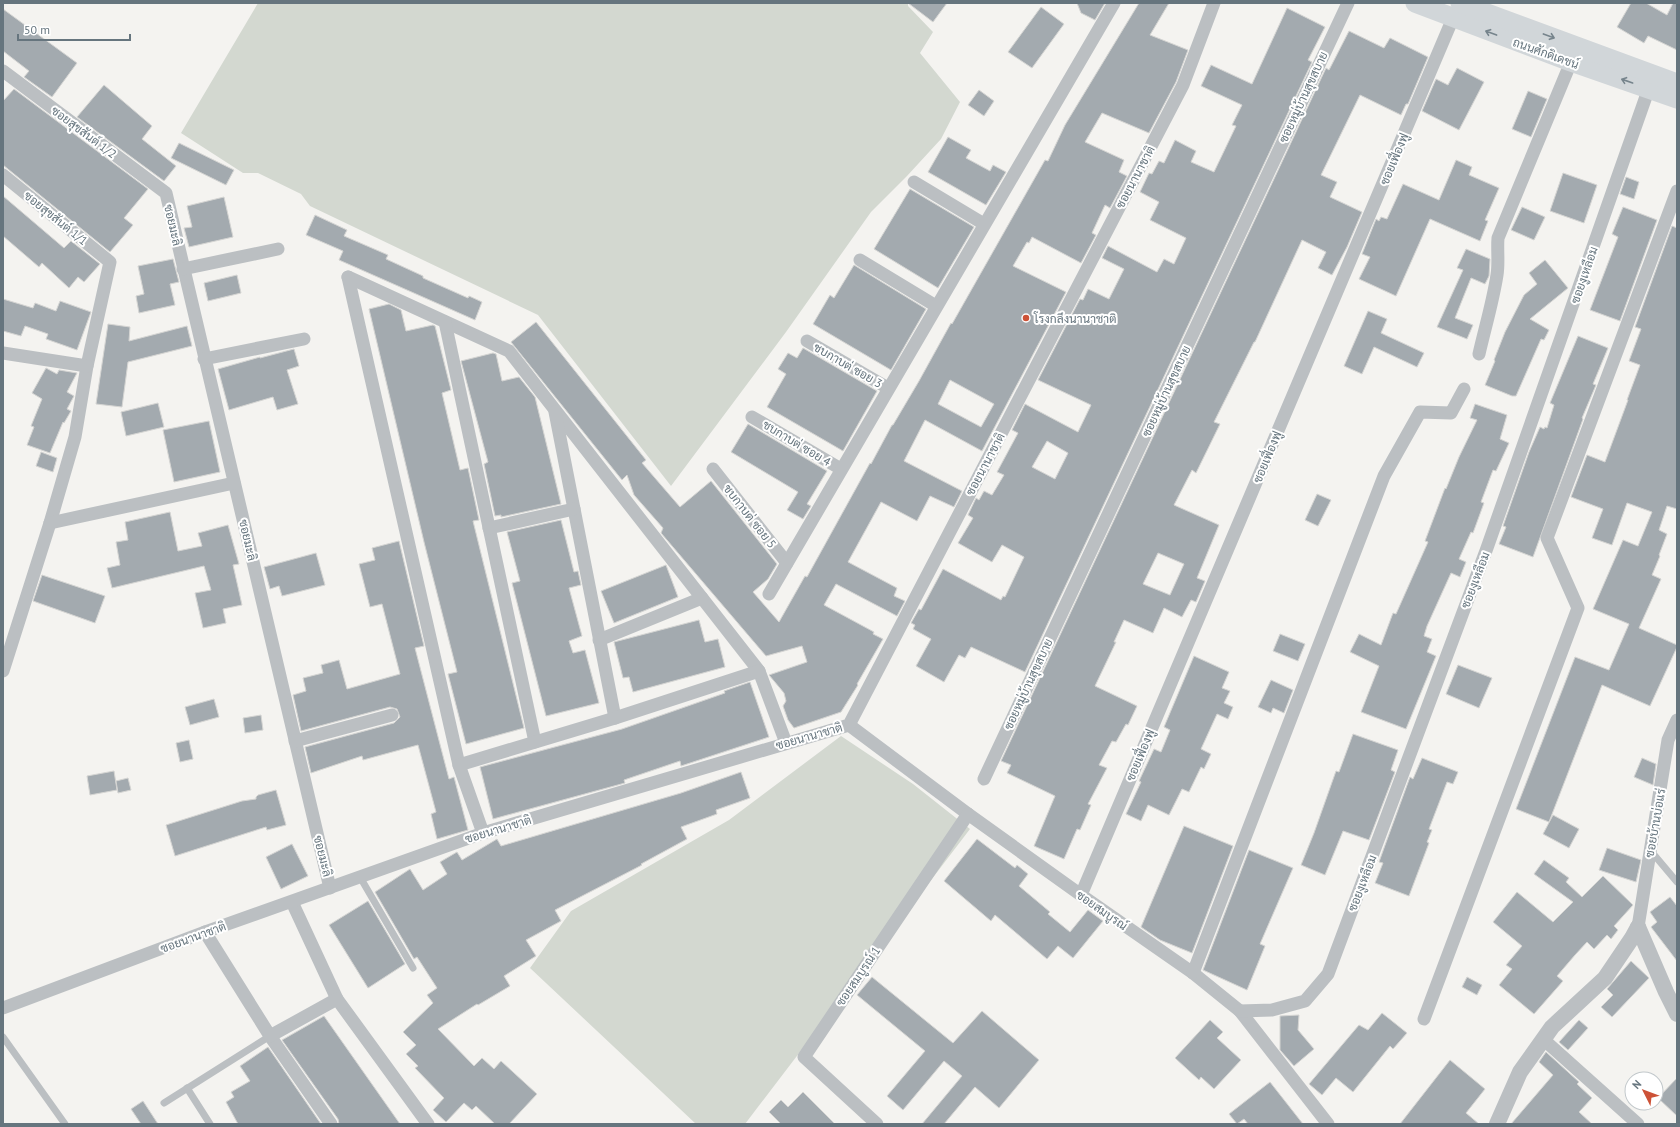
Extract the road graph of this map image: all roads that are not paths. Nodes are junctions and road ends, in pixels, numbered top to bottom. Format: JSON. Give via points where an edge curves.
{"nodes":[{"id":1,"x":1114,"y":3,"type":"edge"},
{"id":2,"x":1214,"y":3,"type":"edge"},
{"id":3,"x":1348,"y":3,"type":"edge"},
{"id":4,"x":1416,"y":3,"type":"edge"},
{"id":5,"x":1484,"y":7,"type":"edge"},
{"id":6,"x":1457,"y":11,"type":"edge"},
{"id":7,"x":1571,"y":62,"type":"junction"},
{"id":8,"x":3,"y":71,"type":"edge"},
{"id":9,"x":1677,"y":83,"type":"edge"},
{"id":10,"x":1650,"y":88,"type":"junction"},
{"id":11,"x":1677,"y":98,"type":"edge"},
{"id":12,"x":3,"y":175,"type":"edge"},
{"id":13,"x":914,"y":182,"type":"dead end"},
{"id":14,"x":1677,"y":190,"type":"edge"},
{"id":15,"x":166,"y":193,"type":"joint"},
{"id":16,"x":984,"y":224,"type":"junction"},
{"id":17,"x":278,"y":249,"type":"dead end"},
{"id":18,"x":860,"y":260,"type":"dead end"},
{"id":19,"x":183,"y":269,"type":"junction"},
{"id":20,"x":936,"y":306,"type":"junction"},
{"id":21,"x":445,"y":322,"type":"junction"},
{"id":22,"x":304,"y":339,"type":"dead end"},
{"id":23,"x":807,"y":341,"type":"dead end"},
{"id":24,"x":3,"y":353,"type":"edge"},
{"id":25,"x":1479,"y":354,"type":"dead end"},
{"id":26,"x":204,"y":359,"type":"junction"},
{"id":27,"x":87,"y":366,"type":"junction"},
{"id":28,"x":888,"y":388,"type":"junction"},
{"id":29,"x":1464,"y":390,"type":"dead end"},
{"id":30,"x":554,"y":409,"type":"junction"},
{"id":31,"x":752,"y":417,"type":"dead end"},
{"id":32,"x":713,"y":469,"type":"dead end"},
{"id":33,"x":841,"y":470,"type":"junction"},
{"id":34,"x":234,"y":483,"type":"junction"},
{"id":35,"x":574,"y":510,"type":"junction"},
{"id":36,"x":50,"y":523,"type":"junction"},
{"id":37,"x":489,"y":528,"type":"junction"},
{"id":38,"x":787,"y":563,"type":"junction"},
{"id":39,"x":769,"y":594,"type":"dead end"},
{"id":40,"x":702,"y":598,"type":"junction"},
{"id":41,"x":599,"y":640,"type":"junction"},
{"id":42,"x":3,"y":671,"type":"edge"},
{"id":43,"x":759,"y":671,"type":"junction"},
{"id":44,"x":392,"y":715,"type":"dead end"},
{"id":45,"x":615,"y":718,"type":"junction"},
{"id":46,"x":1677,"y":720,"type":"edge"},
{"id":47,"x":849,"y":725,"type":"junction"},
{"id":48,"x":295,"y":741,"type":"junction"},
{"id":49,"x":535,"y":742,"type":"junction"},
{"id":50,"x":786,"y":743,"type":"junction"},
{"id":51,"x":1665,"y":764,"type":"junction"},
{"id":52,"x":459,"y":765,"type":"junction"},
{"id":53,"x":1677,"y":770,"type":"edge"},
{"id":54,"x":984,"y":778,"type":"dead end"},
{"id":55,"x":968,"y":814,"type":"junction"},
{"id":56,"x":483,"y":833,"type":"junction"},
{"id":57,"x":1650,"y":850,"type":"junction"},
{"id":58,"x":360,"y":877,"type":"junction"},
{"id":59,"x":1677,"y":882,"type":"edge"},
{"id":60,"x":330,"y":888,"type":"junction"},
{"id":61,"x":1080,"y":895,"type":"junction"},
{"id":62,"x":292,"y":902,"type":"junction"},
{"id":63,"x":1638,"y":928,"type":"junction"},
{"id":64,"x":205,"y":932,"type":"junction"},
{"id":65,"x":413,"y":968,"type":"dead end"},
{"id":66,"x":1193,"y":973,"type":"junction"},
{"id":67,"x":337,"y":999,"type":"junction"},
{"id":68,"x":3,"y":1008,"type":"edge"},
{"id":69,"x":1240,"y":1011,"type":"junction"},
{"id":70,"x":1677,"y":1014,"type":"edge"},
{"id":71,"x":1424,"y":1019,"type":"dead end"},
{"id":72,"x":270,"y":1036,"type":"junction"},
{"id":73,"x":3,"y":1037,"type":"edge"},
{"id":74,"x":1544,"y":1039,"type":"junction"},
{"id":75,"x":187,"y":1088,"type":"junction"},
{"id":76,"x":164,"y":1103,"type":"dead end"},
{"id":77,"x":65,"y":1124,"type":"edge"},
{"id":78,"x":210,"y":1124,"type":"edge"},
{"id":79,"x":331,"y":1124,"type":"edge"},
{"id":80,"x":428,"y":1124,"type":"edge"},
{"id":81,"x":877,"y":1124,"type":"edge"},
{"id":82,"x":1328,"y":1124,"type":"edge"},
{"id":83,"x":1497,"y":1124,"type":"edge"},
{"id":84,"x":1638,"y":1124,"type":"edge"}],
"edges":[{"from":1,"to":16,"type":"street"},
{"from":2,"to":47,"type":"street","name":"ซอยนานาชาติ","via":[[1183,85]]},
{"from":3,"to":54,"type":"street","name":"ซอยหมู่บ้านสุขสบาย"},
{"from":4,"to":6,"type":"main road","name":"ถนนศักดิเดชน์"},
{"from":5,"to":6,"type":"main road"},
{"from":5,"to":9,"type":"main road","one_way":true},
{"from":7,"to":6,"type":"main road","name":"ถนนศักดิเดชน์","one_way":true},
{"from":6,"to":61,"type":"street","name":"ซอยเฟื่องฟู"},
{"from":10,"to":7,"type":"main road","name":"ถนนศักดิเดชน์","one_way":true},
{"from":7,"to":25,"type":"street","via":[[1498,238],[1498,272]]},
{"from":8,"to":15,"type":"street","name":"ซอยสุขสันต์ 1/2"},
{"from":10,"to":11,"type":"main road","name":"ถนนศักดิเดชน์"},
{"from":10,"to":69,"type":"street","name":"ซอยงูเหลือม","via":[[1487,548],[1328,974],[1305,1001],[1272,1010]]},
{"from":12,"to":27,"type":"street","name":"ซอยสุขสันต์ 1/1","via":[[110,262]]},
{"from":13,"to":16,"type":"street"},
{"from":14,"to":71,"type":"street","via":[[1547,538],[1578,608]]},
{"from":15,"to":19,"type":"street","name":"ซอยมะลิ"},
{"from":16,"to":20,"type":"street"},
{"from":17,"to":19,"type":"street"},
{"from":18,"to":20,"type":"street"},
{"from":19,"to":26,"type":"street","name":"ซอยมะลิ"},
{"from":20,"to":28,"type":"street"},
{"from":21,"to":30,"type":"street","via":[[509,351]]},
{"from":21,"to":37,"type":"street"},
{"from":21,"to":52,"type":"street","via":[[348,277]]},
{"from":22,"to":26,"type":"street"},
{"from":23,"to":28,"type":"street","name":"ชบกาบต่ ซอย 3"},
{"from":24,"to":27,"type":"street"},
{"from":26,"to":34,"type":"street","name":"ซอยมะลิ"},
{"from":27,"to":36,"type":"street","via":[[75,437]]},
{"from":28,"to":33,"type":"street"},
{"from":29,"to":66,"type":"street","via":[[1451,413],[1420,412],[1384,476]]},
{"from":30,"to":35,"type":"street"},
{"from":30,"to":40,"type":"street"},
{"from":31,"to":33,"type":"street","name":"ชบกาบต่ ซอย 4"},
{"from":32,"to":38,"type":"street","name":"ชบกาบต่ ซอย 5"},
{"from":33,"to":38,"type":"street"},
{"from":34,"to":36,"type":"street"},
{"from":34,"to":48,"type":"street","name":"ซอยมะลิ"},
{"from":35,"to":37,"type":"street"},
{"from":35,"to":41,"type":"street"},
{"from":36,"to":42,"type":"street"},
{"from":37,"to":49,"type":"street"},
{"from":38,"to":39,"type":"street"},
{"from":40,"to":41,"type":"street"},
{"from":40,"to":43,"type":"street"},
{"from":41,"to":45,"type":"street"},
{"from":43,"to":45,"type":"street"},
{"from":43,"to":50,"type":"street"},
{"from":44,"to":48,"type":"street"},
{"from":45,"to":49,"type":"street"},
{"from":46,"to":51,"type":"street","name":"ซอยบ้านบ่อแร่","via":[[1668,740]]},
{"from":47,"to":50,"type":"street","name":"ซอยนานาชาติ"},
{"from":47,"to":55,"type":"street","name":"ซอยสมบูรณ์"},
{"from":48,"to":60,"type":"street","name":"ซอยมะลิ"},
{"from":49,"to":52,"type":"street"},
{"from":50,"to":56,"type":"street","name":"ซอยนานาชาติ"},
{"from":51,"to":53,"type":"street"},
{"from":51,"to":57,"type":"street","name":"ซอยบ้านบ่อแร่"},
{"from":52,"to":56,"type":"street"},
{"from":55,"to":61,"type":"street","name":"ซอยสมบูรณ์"},
{"from":55,"to":81,"type":"street","name":"ซอยสมบูรณ์ 1","via":[[804,1056]]},
{"from":56,"to":58,"type":"street","name":"ซอยนานาชาติ"},
{"from":57,"to":59,"type":"lane"},
{"from":57,"to":63,"type":"street","name":"ซอยบ้านบ่อแร่"},
{"from":58,"to":60,"type":"street","name":"ซอยนานาชาติ"},
{"from":58,"to":65,"type":"lane"},
{"from":60,"to":62,"type":"street","name":"ซอยนานาชาติ"},
{"from":61,"to":66,"type":"street","name":"ซอยสมบูรณ์"},
{"from":62,"to":64,"type":"street","name":"ซอยนานาชาติ"},
{"from":62,"to":67,"type":"street"},
{"from":63,"to":70,"type":"street"},
{"from":63,"to":74,"type":"street","via":[[1604,978],[1552,1027]]},
{"from":64,"to":68,"type":"street","name":"ซอยนานาชาติ"},
{"from":64,"to":72,"type":"street"},
{"from":66,"to":69,"type":"street","name":"ซอยสมบูรณ์"},
{"from":67,"to":72,"type":"street"},
{"from":67,"to":80,"type":"street"},
{"from":69,"to":82,"type":"street","name":"ซอยสมบูรณ์"},
{"from":72,"to":75,"type":"lane"},
{"from":72,"to":79,"type":"street"},
{"from":73,"to":77,"type":"lane"},
{"from":74,"to":83,"type":"street","via":[[1520,1072]]},
{"from":74,"to":84,"type":"street"},
{"from":75,"to":76,"type":"lane"},
{"from":75,"to":78,"type":"lane"}]}
